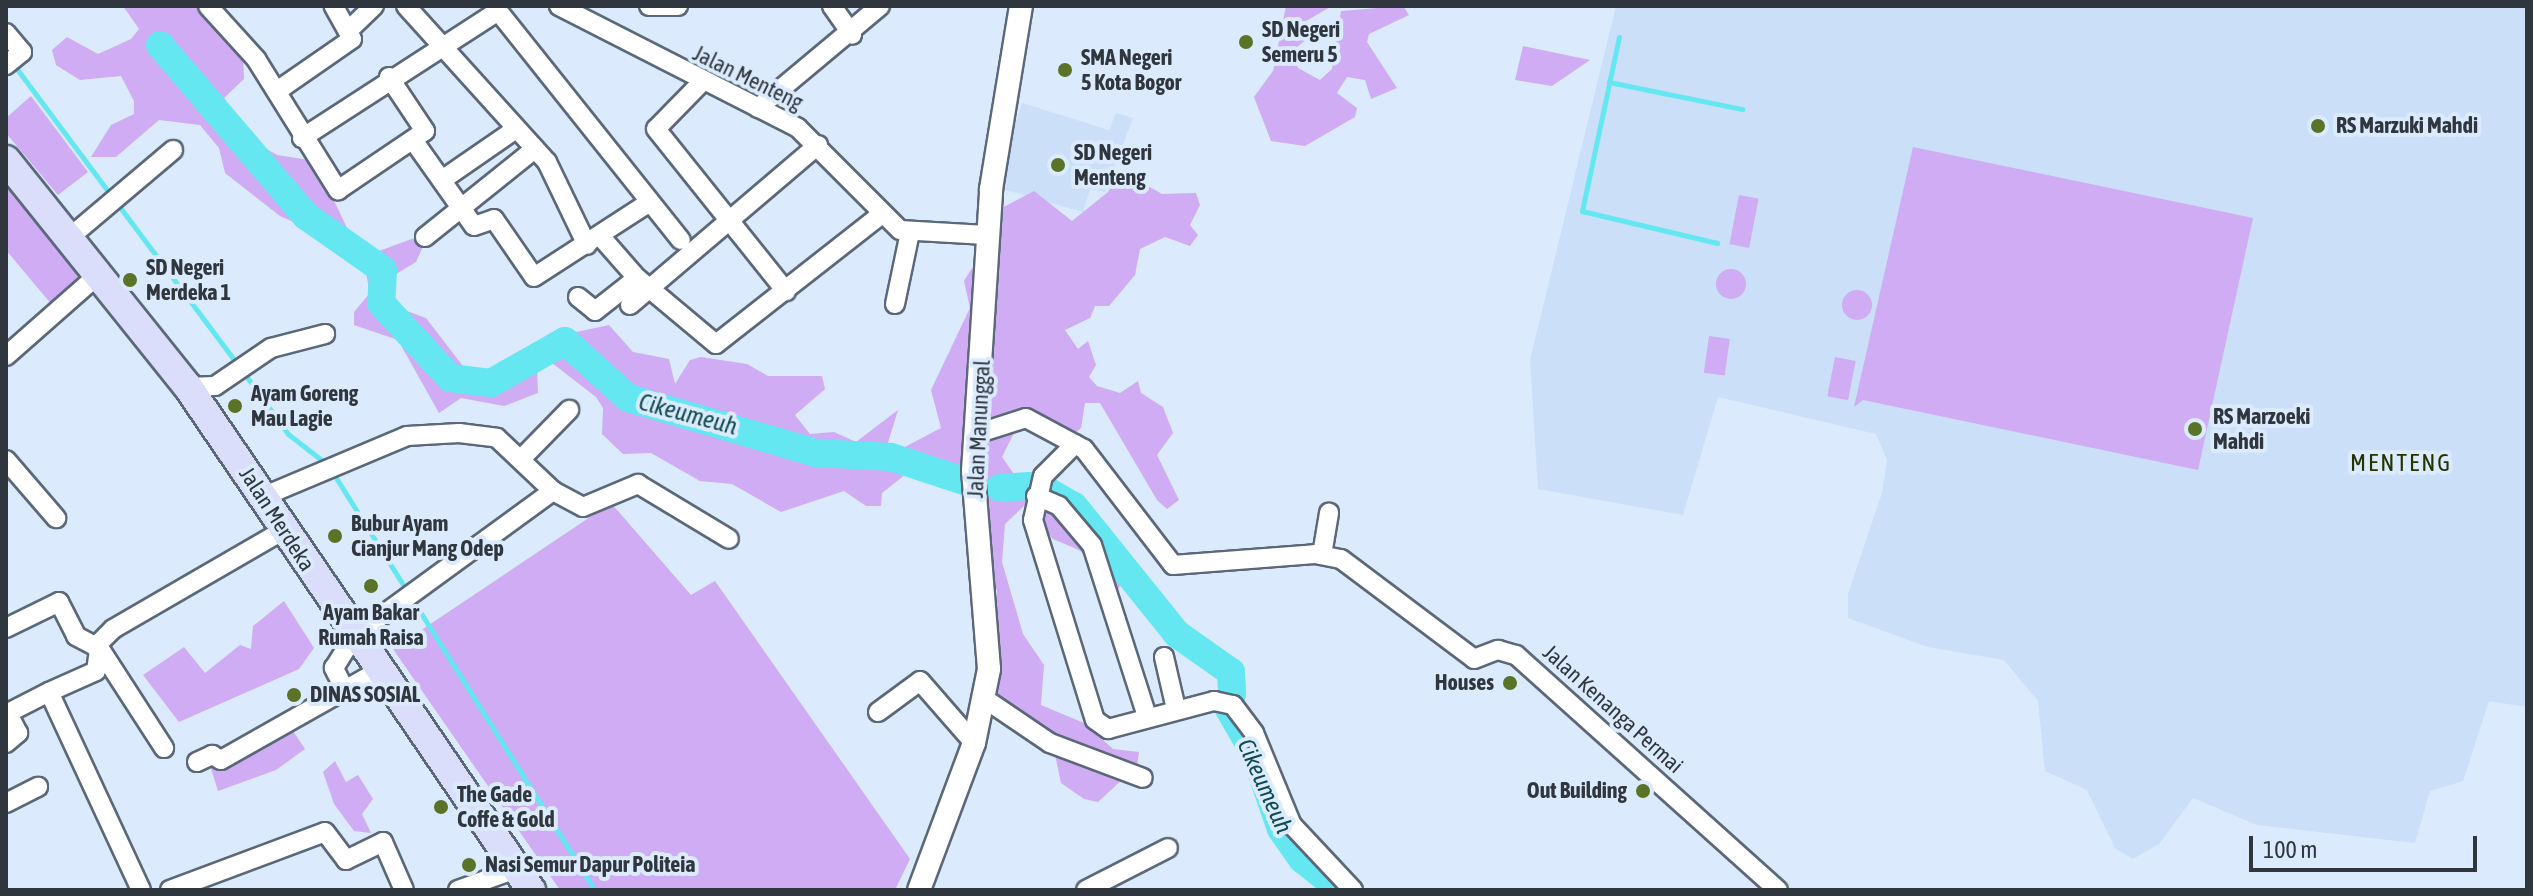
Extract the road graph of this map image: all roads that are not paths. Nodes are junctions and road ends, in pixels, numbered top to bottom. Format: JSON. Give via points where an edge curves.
{"nodes":[{"id":1,"x":208,"y":6,"type":"edge"},
{"id":2,"x":334,"y":6,"type":"edge"},
{"id":3,"x":374,"y":6,"type":"edge"},
{"id":4,"x":406,"y":6,"type":"edge"},
{"id":5,"x":649,"y":6,"type":"edge"},
{"id":6,"x":678,"y":6,"type":"edge"},
{"id":7,"x":832,"y":6,"type":"edge"},
{"id":8,"x":880,"y":6,"type":"edge"},
{"id":9,"x":1021,"y":6,"type":"edge"},
{"id":10,"x":570,"y":9,"type":"edge"},
{"id":11,"x":351,"y":28,"type":"junction"},
{"id":12,"x":6,"y":33,"type":"edge"},
{"id":13,"x":852,"y":35,"type":"junction"},
{"id":14,"x":441,"y":44,"type":"junction"},
{"id":15,"x":11,"y":61,"type":"edge"},
{"id":16,"x":389,"y":77,"type":"junction"},
{"id":17,"x":701,"y":83,"type":"junction"},
{"id":18,"x":277,"y":91,"type":"junction"},
{"id":19,"x":758,"y":108,"type":"junction"},
{"id":20,"x":516,"y":129,"type":"junction"},
{"id":21,"x":302,"y":138,"type":"junction"},
{"id":22,"x":413,"y":140,"type":"junction"},
{"id":23,"x":818,"y":145,"type":"junction"},
{"id":24,"x":535,"y":149,"type":"junction"},
{"id":25,"x":173,"y":150,"type":"dead end"},
{"id":26,"x":6,"y":160,"type":"edge"},
{"id":27,"x":442,"y":180,"type":"junction"},
{"id":28,"x":647,"y":204,"type":"junction"},
{"id":29,"x":461,"y":207,"type":"junction"},
{"id":30,"x":882,"y":214,"type":"junction"},
{"id":31,"x":723,"y":220,"type":"junction"},
{"id":32,"x":910,"y":232,"type":"junction"},
{"id":33,"x":986,"y":235,"type":"junction"},
{"id":34,"x":70,"y":237,"type":"junction"},
{"id":35,"x":425,"y":237,"type":"dead end"},
{"id":36,"x":681,"y":240,"type":"dead end"},
{"id":37,"x":594,"y":241,"type":"junction"},
{"id":38,"x":100,"y":273,"type":"junction"},
{"id":39,"x":644,"y":283,"type":"junction"},
{"id":40,"x":786,"y":291,"type":"junction"},
{"id":41,"x":578,"y":297,"type":"dead end"},
{"id":42,"x":895,"y":304,"type":"dead end"},
{"id":43,"x":630,"y":305,"type":"dead end"},
{"id":44,"x":325,"y":334,"type":"dead end"},
{"id":45,"x":6,"y":356,"type":"edge"},
{"id":46,"x":188,"y":387,"type":"junction"},
{"id":47,"x":569,"y":410,"type":"dead end"},
{"id":48,"x":976,"y":434,"type":"junction"},
{"id":49,"x":1075,"y":444,"type":"junction"},
{"id":50,"x":521,"y":459,"type":"junction"},
{"id":51,"x":6,"y":460,"type":"edge"},
{"id":52,"x":553,"y":491,"type":"junction"},
{"id":53,"x":1036,"y":496,"type":"junction"},
{"id":54,"x":262,"y":497,"type":"junction"},
{"id":55,"x":1329,"y":513,"type":"dead end"},
{"id":56,"x":56,"y":518,"type":"dead end"},
{"id":57,"x":282,"y":531,"type":"junction"},
{"id":58,"x":729,"y":539,"type":"dead end"},
{"id":59,"x":1322,"y":555,"type":"junction"},
{"id":60,"x":6,"y":628,"type":"edge"},
{"id":61,"x":354,"y":636,"type":"junction"},
{"id":62,"x":100,"y":649,"type":"junction"},
{"id":63,"x":1164,"y":657,"type":"dead end"},
{"id":64,"x":378,"y":671,"type":"junction"},
{"id":65,"x":345,"y":690,"type":"junction"},
{"id":66,"x":49,"y":692,"type":"junction"},
{"id":67,"x":985,"y":699,"type":"junction"},
{"id":68,"x":1176,"y":709,"type":"junction"},
{"id":69,"x":878,"y":712,"type":"dead end"},
{"id":70,"x":1147,"y":716,"type":"junction"},
{"id":71,"x":6,"y":743,"type":"edge"},
{"id":72,"x":974,"y":743,"type":"junction"},
{"id":73,"x":164,"y":748,"type":"dead end"},
{"id":74,"x":197,"y":762,"type":"dead end"},
{"id":75,"x":1143,"y":778,"type":"dead end"},
{"id":76,"x":38,"y":787,"type":"dead end"},
{"id":77,"x":6,"y":803,"type":"edge"},
{"id":78,"x":1168,"y":848,"type":"dead end"},
{"id":79,"x":524,"y":879,"type":"edge"},
{"id":80,"x":222,"y":882,"type":"edge"},
{"id":81,"x":926,"y":886,"type":"edge"},
{"id":82,"x":141,"y":890,"type":"edge"},
{"id":83,"x":170,"y":890,"type":"edge"},
{"id":84,"x":404,"y":890,"type":"edge"},
{"id":85,"x":458,"y":890,"type":"edge"},
{"id":86,"x":1086,"y":890,"type":"edge"},
{"id":87,"x":1353,"y":890,"type":"edge"},
{"id":88,"x":1778,"y":890,"type":"edge"}],
"edges":[{"from":1,"to":18,"type":"street"},
{"from":2,"to":11,"type":"street"},
{"from":3,"to":11,"type":"street"},
{"from":4,"to":14,"type":"street"},
{"from":5,"to":6,"type":"street"},
{"from":7,"to":13,"type":"street"},
{"from":8,"to":13,"type":"street"},
{"from":9,"to":33,"type":"street","name":"Jalan Manunggal"},
{"from":10,"to":17,"type":"street","name":"Jalan Menteng"},
{"from":11,"to":18,"type":"street","via":[[352,39]]},
{"from":12,"to":15,"type":"street","via":[[22,52]]},
{"from":13,"to":19,"type":"street"},
{"from":14,"to":16,"type":"street"},
{"from":14,"to":20,"type":"street"},
{"from":14,"to":28,"type":"street","via":[[492,11],[503,14],[612,145]]},
{"from":16,"to":21,"type":"street"},
{"from":16,"to":22,"type":"street","via":[[424,128]]},
{"from":17,"to":19,"type":"street","name":"Jalan Menteng"},
{"from":17,"to":31,"type":"street","via":[[656,129]]},
{"from":18,"to":21,"type":"street"},
{"from":19,"to":23,"type":"street","name":"Jalan Menteng"},
{"from":20,"to":24,"type":"street"},
{"from":20,"to":27,"type":"street"},
{"from":21,"to":22,"type":"street","via":[[338,190]]},
{"from":22,"to":27,"type":"street"},
{"from":23,"to":30,"type":"street","name":"Jalan Menteng"},
{"from":23,"to":31,"type":"street"},
{"from":24,"to":29,"type":"street"},
{"from":24,"to":37,"type":"street"},
{"from":25,"to":34,"type":"street"},
{"from":26,"to":34,"type":"main road","name":"Jalan Merdeka"},
{"from":27,"to":29,"type":"street"},
{"from":28,"to":36,"type":"street"},
{"from":28,"to":37,"type":"street"},
{"from":29,"to":35,"type":"street"},
{"from":29,"to":37,"type":"street","via":[[476,227],[494,219],[534,277]]},
{"from":30,"to":32,"type":"street","name":"Jalan Menteng"},
{"from":30,"to":40,"type":"street"},
{"from":31,"to":39,"type":"street"},
{"from":31,"to":40,"type":"street"},
{"from":32,"to":33,"type":"street"},
{"from":32,"to":42,"type":"street"},
{"from":33,"to":48,"type":"street","name":"Jalan Manunggal"},
{"from":34,"to":38,"type":"main road","name":"Jalan Merdeka"},
{"from":37,"to":39,"type":"street"},
{"from":38,"to":45,"type":"street"},
{"from":38,"to":46,"type":"main road","name":"Jalan Merdeka"},
{"from":39,"to":40,"type":"street","via":[[716,344]]},
{"from":39,"to":41,"type":"street","via":[[595,311]]},
{"from":39,"to":43,"type":"street"},
{"from":44,"to":46,"type":"street","via":[[271,348],[215,386]]},
{"from":46,"to":54,"type":"main road","name":"Jalan Merdeka"},
{"from":47,"to":50,"type":"street"},
{"from":48,"to":49,"type":"street","via":[[1026,418]]},
{"from":48,"to":67,"type":"street","name":"Jalan Manunggal","via":[[976,521],[990,617]]},
{"from":49,"to":53,"type":"street","via":[[1043,476]]},
{"from":49,"to":59,"type":"street","name":"Jalan Kenanga Permai","via":[[1167,562],[1226,565]]},
{"from":50,"to":52,"type":"street"},
{"from":50,"to":54,"type":"street","via":[[497,438],[459,433],[407,436]]},
{"from":51,"to":56,"type":"street"},
{"from":52,"to":58,"type":"street","via":[[589,509],[638,484]]},
{"from":52,"to":61,"type":"street"},
{"from":53,"to":70,"type":"street","via":[[1059,506],[1092,545]]},
{"from":53,"to":70,"type":"street","via":[[1033,520],[1088,709],[1103,729]]},
{"from":54,"to":57,"type":"main road","name":"Jalan Merdeka"},
{"from":55,"to":59,"type":"street"},
{"from":57,"to":61,"type":"main road","name":"Jalan Merdeka"},
{"from":57,"to":62,"type":"street","via":[[113,629]]},
{"from":59,"to":88,"type":"street","name":"Jalan Kenanga Permai","via":[[1357,568],[1474,659],[1498,650],[1516,655]]},
{"from":60,"to":62,"type":"street","via":[[58,601],[79,640]]},
{"from":61,"to":64,"type":"main road","name":"Jalan Merdeka"},
{"from":61,"to":65,"type":"street","via":[[334,668]]},
{"from":62,"to":66,"type":"street","via":[[96,671]]},
{"from":62,"to":73,"type":"street"},
{"from":63,"to":68,"type":"street"},
{"from":64,"to":65,"type":"street"},
{"from":64,"to":79,"type":"main road","name":"Jalan Merdeka"},
{"from":65,"to":74,"type":"street","via":[[221,760],[212,755]]},
{"from":66,"to":71,"type":"street","via":[[8,713],[18,733]]},
{"from":66,"to":82,"type":"street"},
{"from":67,"to":72,"type":"street","name":"Jalan Manunggal"},
{"from":67,"to":75,"type":"street","via":[[1050,743]]},
{"from":68,"to":70,"type":"street"},
{"from":68,"to":87,"type":"street","via":[[1224,703],[1254,733],[1292,825]]},
{"from":69,"to":72,"type":"street","via":[[920,681]]},
{"from":72,"to":81,"type":"street","name":"Jalan Manunggal"},
{"from":76,"to":77,"type":"street"},
{"from":78,"to":86,"type":"street"},
{"from":79,"to":85,"type":"street"},
{"from":80,"to":83,"type":"street"},
{"from":80,"to":84,"type":"street","via":[[325,832],[346,860],[383,842]]}]}
